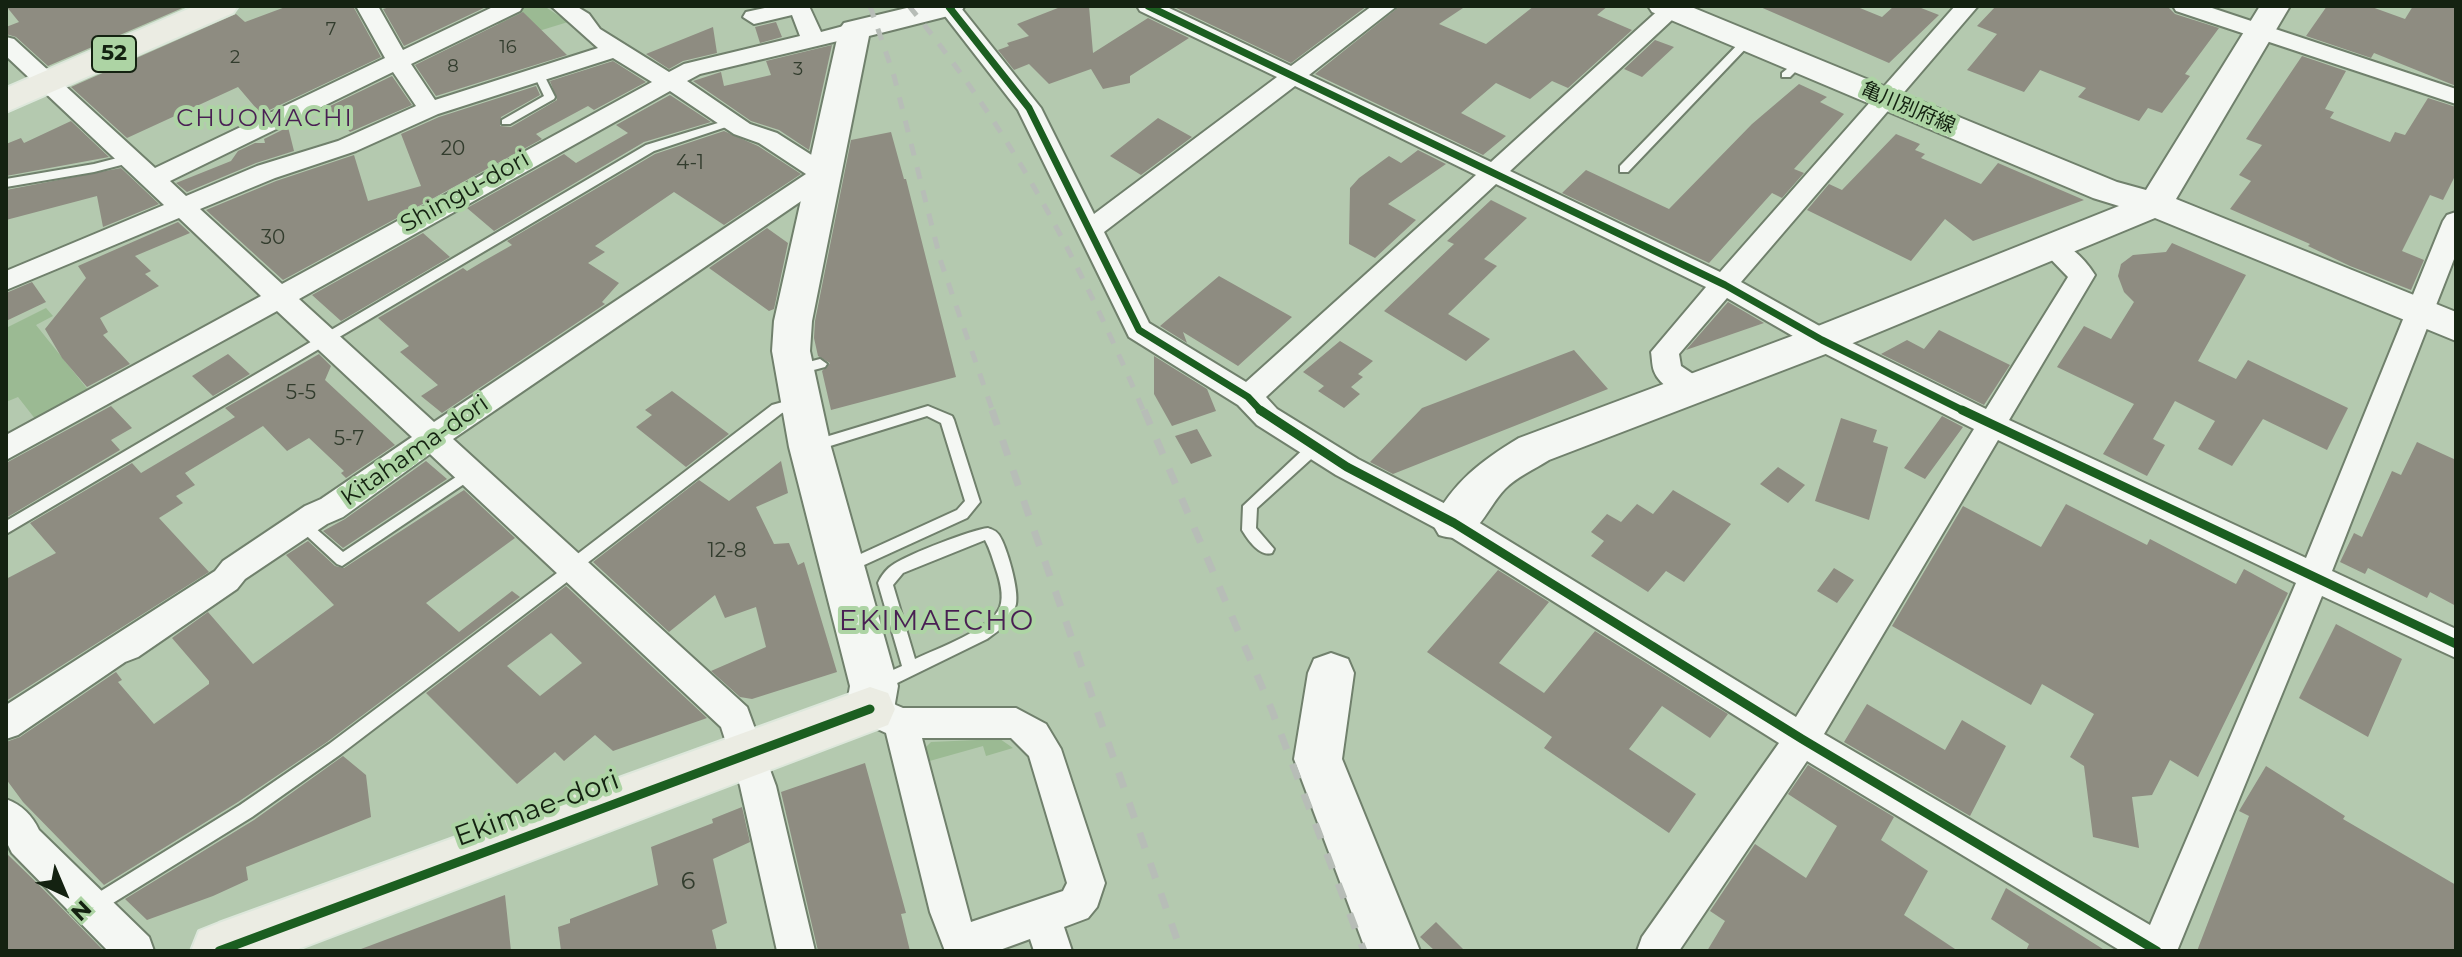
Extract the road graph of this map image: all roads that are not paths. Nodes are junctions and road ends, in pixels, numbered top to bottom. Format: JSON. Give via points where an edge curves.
{"nodes":[{"id":1,"x":222,"y":6,"type":"edge"},
{"id":2,"x":367,"y":6,"type":"edge"},
{"id":3,"x":512,"y":6,"type":"edge"},
{"id":4,"x":562,"y":6,"type":"edge"},
{"id":5,"x":951,"y":6,"type":"edge"},
{"id":6,"x":1148,"y":6,"type":"edge"},
{"id":7,"x":1386,"y":6,"type":"edge"},
{"id":8,"x":1967,"y":6,"type":"edge"},
{"id":9,"x":2184,"y":6,"type":"edge"},
{"id":10,"x":1678,"y":7,"type":"edge"},
{"id":11,"x":778,"y":9,"type":"edge"},
{"id":12,"x":754,"y":17,"type":"dead end"},
{"id":13,"x":2267,"y":19,"type":"edge"},
{"id":14,"x":855,"y":30,"type":"junction"},
{"id":15,"x":813,"y":40,"type":"junction"},
{"id":16,"x":1747,"y":41,"type":"junction"},
{"id":17,"x":6,"y":44,"type":"edge"},
{"id":18,"x":613,"y":48,"type":"junction"},
{"id":19,"x":398,"y":62,"type":"junction"},
{"id":20,"x":539,"y":75,"type":"junction"},
{"id":21,"x":1291,"y":77,"type":"junction"},
{"id":22,"x":669,"y":81,"type":"junction"},
{"id":23,"x":49,"y":82,"type":"junction"},
{"id":24,"x":1892,"y":93,"type":"junction"},
{"id":25,"x":2456,"y":97,"type":"edge"},
{"id":26,"x":6,"y":101,"type":"edge"},
{"id":27,"x":430,"y":109,"type":"junction"},
{"id":28,"x":506,"y":122,"type":"dead end"},
{"id":29,"x":731,"y":122,"type":"junction"},
{"id":30,"x":212,"y":153,"type":"junction"},
{"id":31,"x":129,"y":159,"type":"junction"},
{"id":32,"x":296,"y":163,"type":"junction"},
{"id":33,"x":1624,"y":169,"type":"dead end"},
{"id":34,"x":823,"y":174,"type":"junction"},
{"id":35,"x":1493,"y":175,"type":"junction"},
{"id":36,"x":151,"y":180,"type":"junction"},
{"id":37,"x":6,"y":183,"type":"edge"},
{"id":38,"x":2155,"y":204,"type":"junction"},
{"id":39,"x":181,"y":208,"type":"junction"},
{"id":40,"x":2456,"y":221,"type":"edge"},
{"id":41,"x":1091,"y":229,"type":"junction"},
{"id":42,"x":2053,"y":248,"type":"junction"},
{"id":43,"x":6,"y":281,"type":"edge"},
{"id":44,"x":1725,"y":285,"type":"junction"},
{"id":45,"x":277,"y":297,"type":"junction"},
{"id":46,"x":2419,"y":312,"type":"junction"},
{"id":47,"x":2456,"y":327,"type":"edge"},
{"id":48,"x":324,"y":340,"type":"junction"},
{"id":49,"x":1822,"y":340,"type":"junction"},
{"id":50,"x":805,"y":379,"type":"junction"},
{"id":51,"x":1692,"y":388,"type":"junction"},
{"id":52,"x":1248,"y":397,"type":"junction"},
{"id":53,"x":1993,"y":425,"type":"junction"},
{"id":54,"x":433,"y":437,"type":"junction"},
{"id":55,"x":810,"y":447,"type":"junction"},
{"id":56,"x":1315,"y":447,"type":"junction"},
{"id":57,"x":6,"y":449,"type":"edge"},
{"id":58,"x":471,"y":472,"type":"junction"},
{"id":59,"x":1454,"y":523,"type":"junction"},
{"id":60,"x":302,"y":525,"type":"junction"},
{"id":61,"x":6,"y":528,"type":"edge"},
{"id":62,"x":1267,"y":549,"type":"dead end"},
{"id":63,"x":573,"y":567,"type":"junction"},
{"id":64,"x":841,"y":569,"type":"junction"},
{"id":65,"x":2314,"y":577,"type":"junction"},
{"id":66,"x":2456,"y":644,"type":"edge"},
{"id":67,"x":910,"y":668,"type":"junction"},
{"id":68,"x":1331,"y":673,"type":"dead end"},
{"id":69,"x":882,"y":706,"type":"junction"},
{"id":70,"x":6,"y":724,"type":"edge"},
{"id":71,"x":1802,"y":739,"type":"junction"},
{"id":72,"x":747,"y":754,"type":"junction"},
{"id":73,"x":6,"y":816,"type":"edge"},
{"id":74,"x":90,"y":907,"type":"junction"},
{"id":75,"x":1048,"y":934,"type":"edge"},
{"id":76,"x":135,"y":951,"type":"edge"},
{"id":77,"x":219,"y":951,"type":"edge"},
{"id":78,"x":796,"y":951,"type":"edge"},
{"id":79,"x":1393,"y":951,"type":"edge"},
{"id":80,"x":1656,"y":951,"type":"edge"},
{"id":81,"x":2157,"y":951,"type":"edge"}],
"edges":[{"from":1,"to":23,"type":"main road","number":"52"},
{"from":2,"to":19,"type":"street"},
{"from":3,"to":19,"type":"street"},
{"from":4,"to":18,"type":"street"},
{"from":5,"to":14,"type":"street","name":"Shingu-dori"},
{"from":5,"to":41,"type":"street","via":[[1029,108]]},
{"from":6,"to":21,"type":"street"},
{"from":7,"to":21,"type":"street"},
{"from":8,"to":24,"type":"street"},
{"from":9,"to":13,"type":"street"},
{"from":10,"to":16,"type":"street","name":"亀川別府線"},
{"from":10,"to":24,"type":"street","name":"亀川別府線"},
{"from":10,"to":35,"type":"street"},
{"from":11,"to":12,"type":"street"},
{"from":11,"to":15,"type":"street","via":[[799,7]]},
{"from":13,"to":25,"type":"street"},
{"from":13,"to":38,"type":"street"},
{"from":14,"to":15,"type":"street","name":"Shingu-dori"},
{"from":14,"to":34,"type":"street"},
{"from":15,"to":22,"type":"street","name":"Shingu-dori","via":[[692,69]]},
{"from":16,"to":24,"type":"street","name":"亀川別府線","via":[[1792,69]]},
{"from":16,"to":33,"type":"lane"},
{"from":17,"to":23,"type":"street"},
{"from":18,"to":20,"type":"street"},
{"from":18,"to":22,"type":"street"},
{"from":19,"to":27,"type":"street"},
{"from":19,"to":30,"type":"street"},
{"from":20,"to":27,"type":"street"},
{"from":20,"to":28,"type":"lane","via":[[550,97]]},
{"from":21,"to":35,"type":"street"},
{"from":21,"to":41,"type":"street"},
{"from":22,"to":29,"type":"street"},
{"from":22,"to":45,"type":"street","name":"Shingu-dori"},
{"from":23,"to":26,"type":"main road","number":"52"},
{"from":23,"to":31,"type":"street"},
{"from":24,"to":38,"type":"street","name":"亀川別府線","via":[[2105,190]]},
{"from":24,"to":44,"type":"street"},
{"from":27,"to":32,"type":"street"},
{"from":29,"to":34,"type":"street","via":[[768,138]]},
{"from":29,"to":48,"type":"lane","via":[[650,148]]},
{"from":30,"to":31,"type":"street"},
{"from":30,"to":32,"type":"street","via":[[257,154]]},
{"from":30,"to":36,"type":"street"},
{"from":31,"to":36,"type":"street"},
{"from":31,"to":37,"type":"lane"},
{"from":32,"to":39,"type":"street"},
{"from":34,"to":50,"type":"street","via":[[793,321],[791,351]]},
{"from":34,"to":54,"type":"street","name":"Kitahama-dori"},
{"from":35,"to":44,"type":"street"},
{"from":35,"to":52,"type":"street"},
{"from":36,"to":39,"type":"street"},
{"from":38,"to":42,"type":"street"},
{"from":38,"to":46,"type":"street","name":"亀川別府線"},
{"from":39,"to":43,"type":"street"},
{"from":39,"to":45,"type":"street"},
{"from":40,"to":46,"type":"street"},
{"from":41,"to":52,"type":"street","via":[[1139,330]]},
{"from":42,"to":49,"type":"street"},
{"from":42,"to":53,"type":"street","via":[[2082,275]]},
{"from":44,"to":49,"type":"street"},
{"from":44,"to":51,"type":"street","via":[[1665,352],[1668,371]]},
{"from":45,"to":48,"type":"street"},
{"from":45,"to":57,"type":"street","name":"Shingu-dori"},
{"from":46,"to":47,"type":"street","name":"亀川別府線"},
{"from":46,"to":65,"type":"street"},
{"from":48,"to":54,"type":"street"},
{"from":48,"to":61,"type":"lane"},
{"from":49,"to":51,"type":"street"},
{"from":49,"to":53,"type":"street"},
{"from":50,"to":55,"type":"street"},
{"from":50,"to":63,"type":"lane","via":[[777,409]]},
{"from":51,"to":59,"type":"street","via":[[1534,449],[1492,475]]},
{"from":52,"to":56,"type":"street","via":[[1267,417]]},
{"from":53,"to":65,"type":"street"},
{"from":53,"to":71,"type":"street"},
{"from":54,"to":58,"type":"street"},
{"from":54,"to":60,"type":"street","name":"Kitahama-dori"},
{"from":55,"to":64,"type":"street"},
{"from":55,"to":64,"type":"lane","via":[[928,411],[938,413],[947,420],[973,502],[962,514]]},
{"from":56,"to":59,"type":"street"},
{"from":56,"to":62,"type":"lane","via":[[1250,506],[1249,530]]},
{"from":58,"to":60,"type":"lane","via":[[342,560]]},
{"from":58,"to":63,"type":"street"},
{"from":59,"to":71,"type":"street"},
{"from":60,"to":70,"type":"street","name":"Kitahama-dori"},
{"from":63,"to":72,"type":"street","via":[[735,718]]},
{"from":63,"to":74,"type":"lane","via":[[259,802]]},
{"from":64,"to":69,"type":"street"},
{"from":65,"to":66,"type":"street"},
{"from":65,"to":81,"type":"street"},
{"from":67,"to":67,"type":"lane","via":[[885,583],[898,569],[988,534],[1011,602],[1007,614],[990,630]]},
{"from":67,"to":69,"type":"lane"},
{"from":68,"to":79,"type":"street","via":[[1318,759]]},
{"from":69,"to":72,"type":"main road","name":"Ekimae-dori"},
{"from":69,"to":75,"type":"street","via":[[959,939]]},
{"from":69,"to":75,"type":"street","via":[[1016,723],[1039,742],[1086,883],[1084,894]]},
{"from":71,"to":80,"type":"street"},
{"from":71,"to":81,"type":"street"},
{"from":72,"to":77,"type":"main road","name":"Ekimae-dori"},
{"from":72,"to":78,"type":"street"},
{"from":73,"to":74,"type":"street"},
{"from":74,"to":76,"type":"street"}]}
